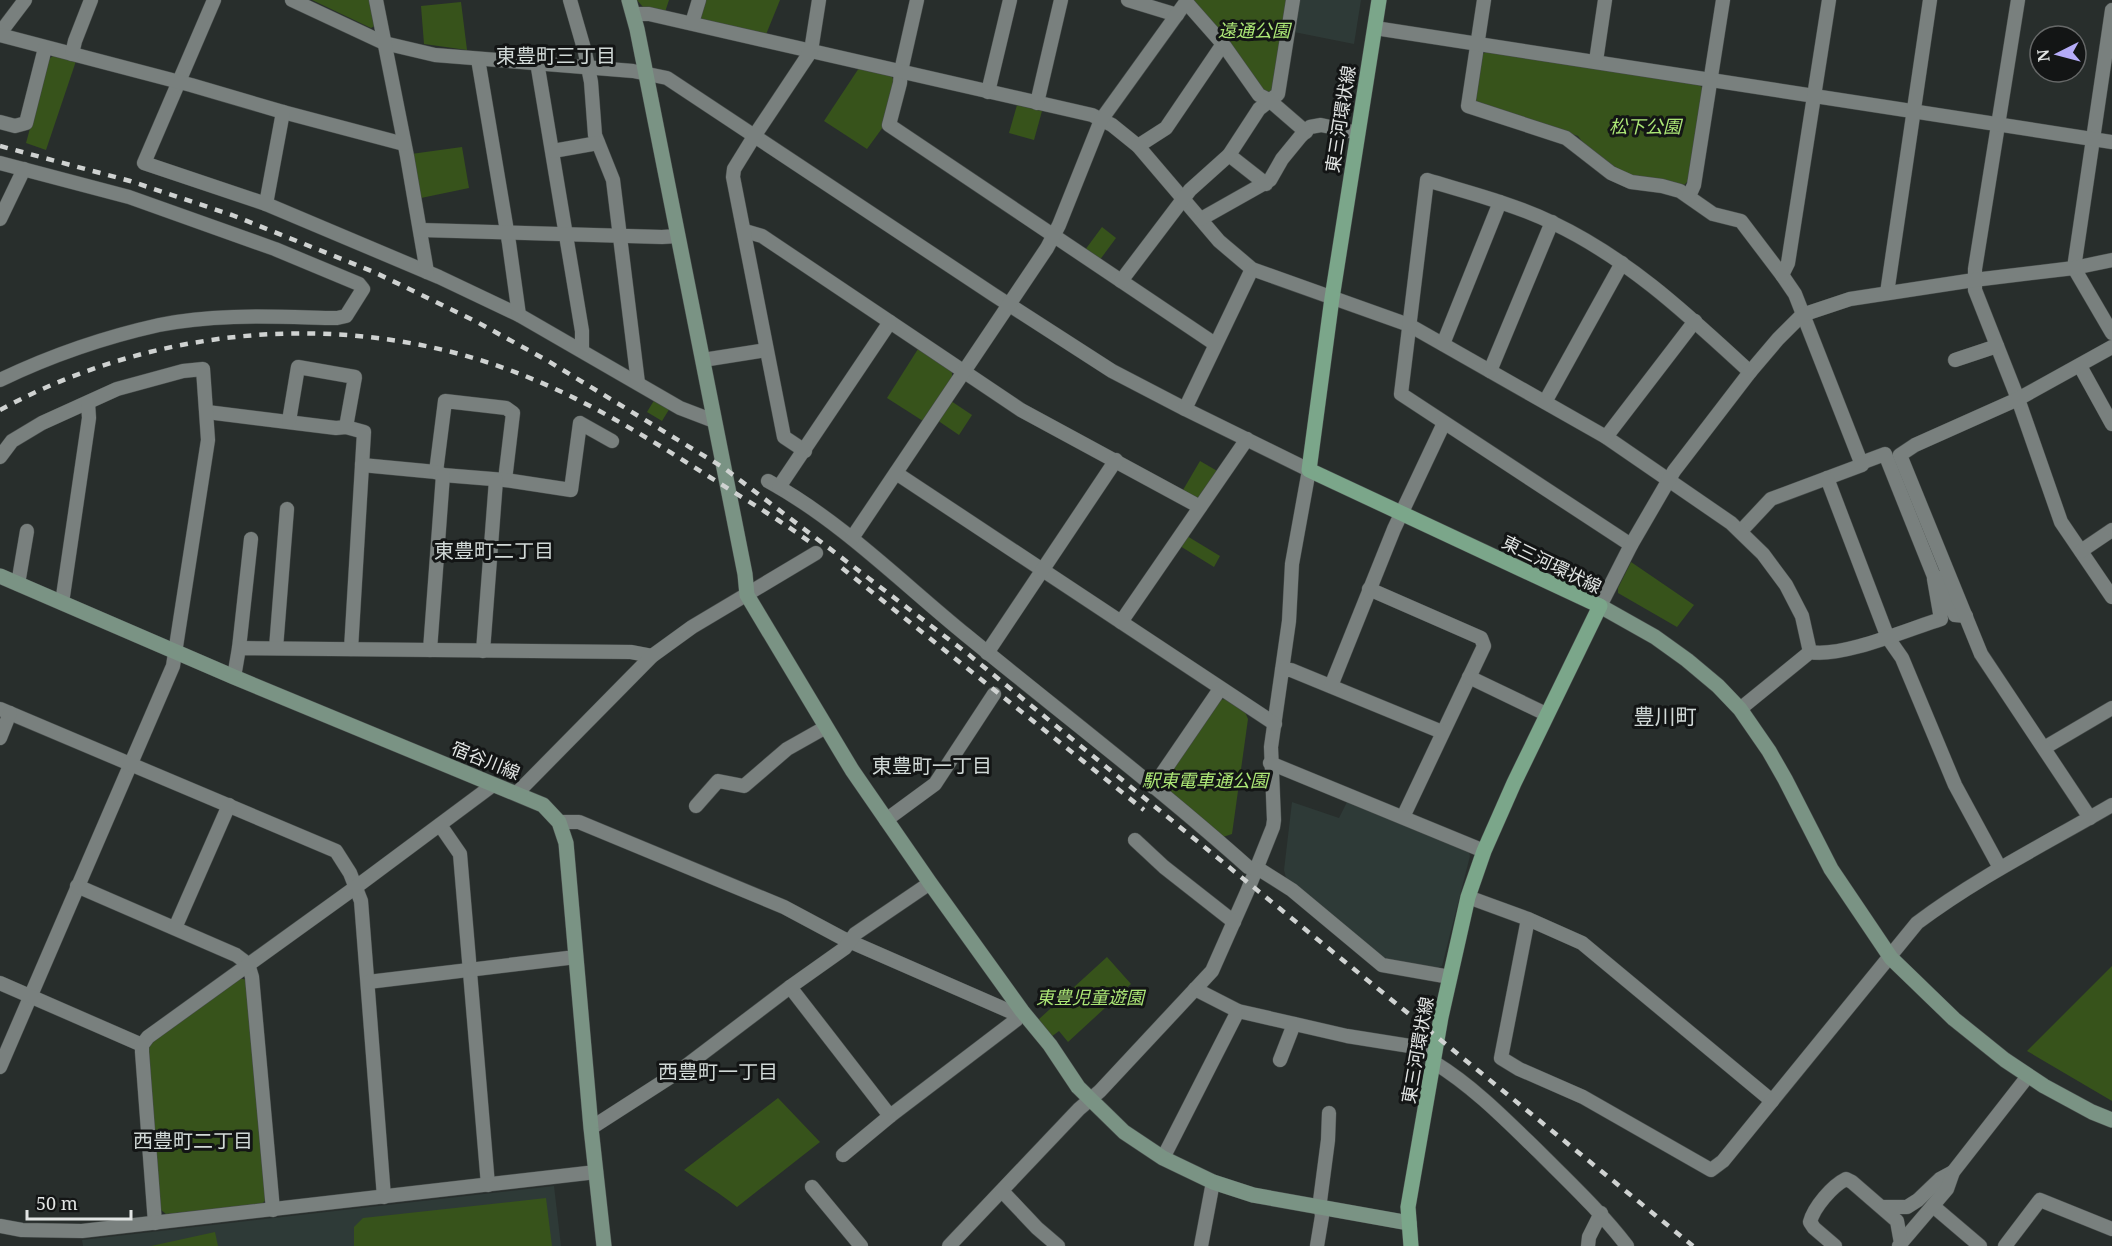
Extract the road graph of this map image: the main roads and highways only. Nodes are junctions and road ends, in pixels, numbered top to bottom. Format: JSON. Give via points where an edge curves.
{"nodes":[{"id":1,"x":1379,"y":0,"type":"edge"},
{"id":2,"x":1411,"y":1246,"type":"edge"}],
"edges":[{"from":1,"to":2,"type":"main road","name":"東三河環状線","via":[[1309,470],[1600,606],[1514,783],[1468,897],[1408,1207]]}]}
